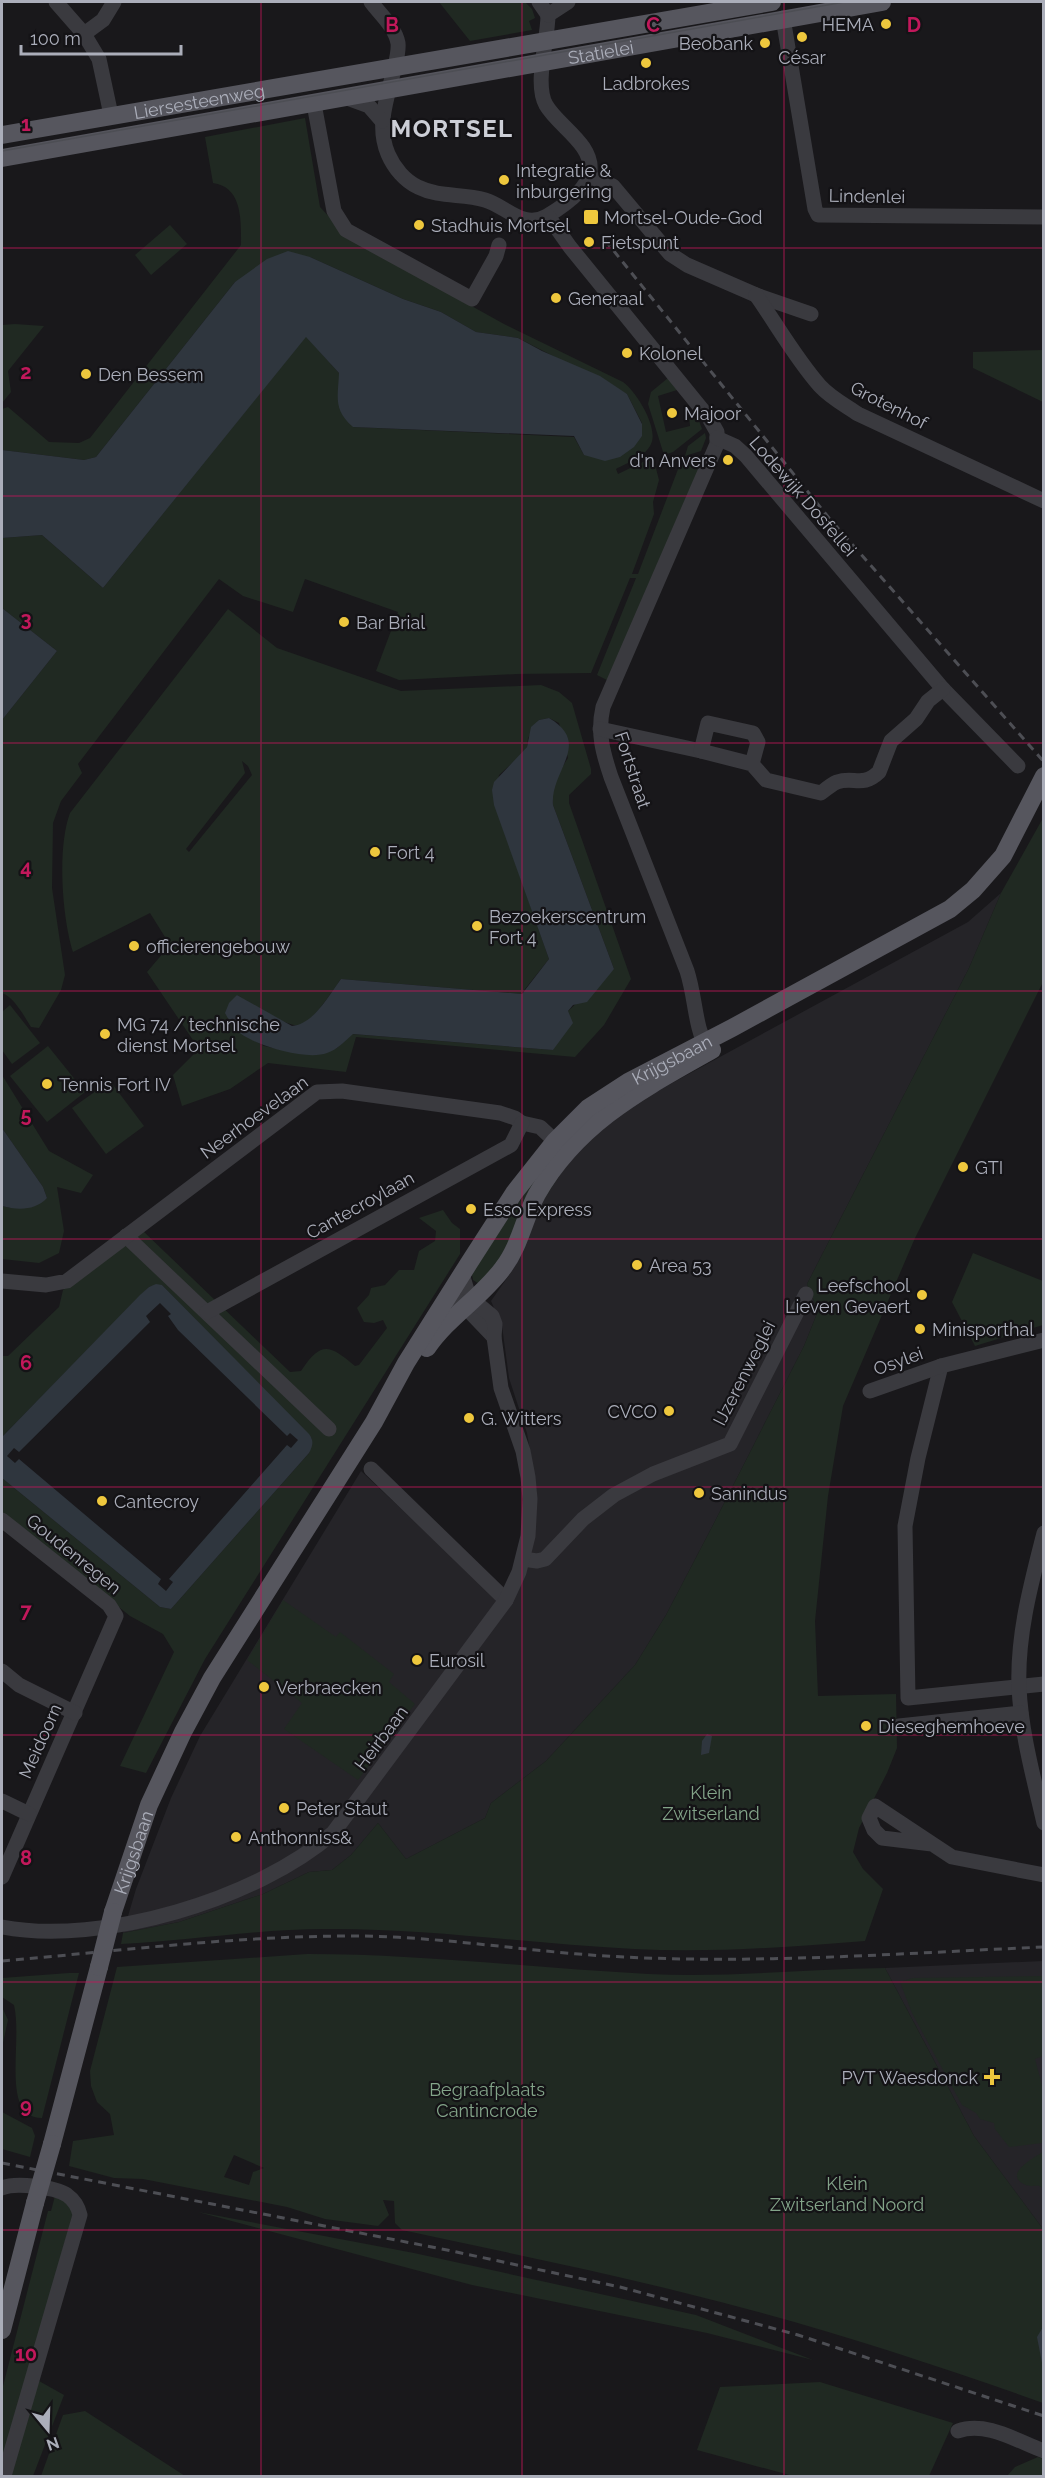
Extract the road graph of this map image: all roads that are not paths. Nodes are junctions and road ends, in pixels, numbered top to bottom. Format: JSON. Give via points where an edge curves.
{"nodes":[{"id":1,"x":56,"y":2,"type":"edge"},
{"id":2,"x":114,"y":2,"type":"edge"},
{"id":3,"x":371,"y":2,"type":"edge"},
{"id":4,"x":539,"y":2,"type":"edge"},
{"id":5,"x":568,"y":2,"type":"edge"},
{"id":6,"x":772,"y":2,"type":"edge"},
{"id":7,"x":882,"y":2,"type":"edge"},
{"id":8,"x":548,"y":15,"type":"junction"},
{"id":9,"x":783,"y":18,"type":"junction"},
{"id":10,"x":84,"y":34,"type":"junction"},
{"id":11,"x":547,"y":39,"type":"junction"},
{"id":12,"x":544,"y":62,"type":"junction"},
{"id":13,"x":395,"y":66,"type":"junction"},
{"id":14,"x":389,"y":91,"type":"junction"},
{"id":15,"x":347,"y":98,"type":"junction"},
{"id":16,"x":314,"y":104,"type":"junction"},
{"id":17,"x":111,"y":115,"type":"junction"},
{"id":18,"x":382,"y":121,"type":"junction"},
{"id":19,"x":2,"y":135,"type":"edge"},
{"id":20,"x":2,"y":158,"type":"edge"},
{"id":21,"x":589,"y":177,"type":"junction"},
{"id":22,"x":548,"y":216,"type":"junction"},
{"id":23,"x":1044,"y":217,"type":"edge"},
{"id":24,"x":499,"y":245,"type":"dead end"},
{"id":25,"x":756,"y":295,"type":"junction"},
{"id":26,"x":811,"y":314,"type":"dead end"},
{"id":27,"x":717,"y":438,"type":"junction"},
{"id":28,"x":1044,"y":501,"type":"edge"},
{"id":29,"x":943,"y":689,"type":"junction"},
{"id":30,"x":600,"y":729,"type":"junction"},
{"id":31,"x":701,"y":751,"type":"junction"},
{"id":32,"x":752,"y":764,"type":"junction"},
{"id":33,"x":1018,"y":766,"type":"dead end"},
{"id":34,"x":1044,"y":776,"type":"edge"},
{"id":35,"x":1044,"y":796,"type":"edge"},
{"id":36,"x":706,"y":1046,"type":"junction"},
{"id":37,"x":522,"y":1123,"type":"junction"},
{"id":38,"x":555,"y":1141,"type":"junction"},
{"id":39,"x":126,"y":1236,"type":"junction"},
{"id":40,"x":462,"y":1274,"type":"junction"},
{"id":41,"x":2,"y":1281,"type":"edge"},
{"id":42,"x":806,"y":1294,"type":"dead end"},
{"id":43,"x":446,"y":1298,"type":"junction"},
{"id":44,"x":471,"y":1303,"type":"junction"},
{"id":45,"x":207,"y":1312,"type":"junction"},
{"id":46,"x":1044,"y":1340,"type":"edge"},
{"id":47,"x":941,"y":1366,"type":"junction"},
{"id":48,"x":870,"y":1392,"type":"dead end"},
{"id":49,"x":374,"y":1422,"type":"junction"},
{"id":50,"x":329,"y":1429,"type":"dead end"},
{"id":51,"x":371,"y":1469,"type":"dead end"},
{"id":52,"x":2,"y":1520,"type":"edge"},
{"id":53,"x":1044,"y":1533,"type":"edge"},
{"id":54,"x":523,"y":1558,"type":"junction"},
{"id":55,"x":506,"y":1600,"type":"junction"},
{"id":56,"x":116,"y":1622,"type":"joint"},
{"id":57,"x":2,"y":1671,"type":"edge"},
{"id":58,"x":1044,"y":1684,"type":"edge"},
{"id":59,"x":1019,"y":1686,"type":"junction"},
{"id":60,"x":75,"y":1713,"type":"junction"},
{"id":61,"x":1021,"y":1713,"type":"junction"},
{"id":62,"x":899,"y":1726,"type":"dead end"},
{"id":63,"x":2,"y":1801,"type":"edge"},
{"id":64,"x":29,"y":1814,"type":"junction"},
{"id":65,"x":1044,"y":1823,"type":"edge"},
{"id":66,"x":932,"y":1844,"type":"dead end"},
{"id":67,"x":1044,"y":1875,"type":"edge"},
{"id":68,"x":2,"y":1877,"type":"edge"},
{"id":69,"x":2,"y":1927,"type":"edge"},
{"id":70,"x":2,"y":2188,"type":"edge"},
{"id":71,"x":2,"y":2330,"type":"edge"},
{"id":72,"x":958,"y":2431,"type":"dead end"},
{"id":73,"x":1044,"y":2451,"type":"edge"},
{"id":74,"x":4,"y":2476,"type":"edge"}],
"edges":[{"from":1,"to":10,"type":"street"},
{"from":2,"to":10,"type":"street","via":[[103,20]]},
{"from":3,"to":13,"type":"street","via":[[397,38]]},
{"from":4,"to":8,"type":"street"},
{"from":5,"to":8,"type":"street"},
{"from":6,"to":11,"type":"main road","name":"Statielei"},
{"from":7,"to":9,"type":"main road","name":"Statielei"},
{"from":8,"to":11,"type":"street"},
{"from":9,"to":12,"type":"main road","name":"Statielei"},
{"from":9,"to":23,"type":"street","name":"Lindenlei","via":[[818,215]]},
{"from":10,"to":17,"type":"street","via":[[99,59]]},
{"from":11,"to":12,"type":"street"},
{"from":11,"to":13,"type":"main road","name":"Statielei"},
{"from":12,"to":14,"type":"main road","name":"Statielei"},
{"from":12,"to":21,"type":"street","via":[[542,95],[550,111],[588,155]]},
{"from":13,"to":14,"type":"street"},
{"from":13,"to":17,"type":"main road","name":"Liersesteenweg"},
{"from":14,"to":15,"type":"main road","name":"Liersesteenweg"},
{"from":14,"to":18,"type":"street"},
{"from":15,"to":16,"type":"main road","name":"Liersesteenweg"},
{"from":15,"to":18,"type":"street","via":[[369,106]]},
{"from":16,"to":20,"type":"main road","name":"Liersesteenweg"},
{"from":16,"to":24,"type":"street","via":[[334,211],[346,230],[472,299]]},
{"from":17,"to":19,"type":"main road","name":"Liersesteenweg"},
{"from":18,"to":22,"type":"street","via":[[394,166],[416,186],[435,194],[485,200],[520,219]]},
{"from":21,"to":22,"type":"street","via":[[581,190]]},
{"from":21,"to":25,"type":"street","via":[[616,189],[670,254]]},
{"from":22,"to":27,"type":"street","via":[[712,423]]},
{"from":25,"to":26,"type":"street"},
{"from":25,"to":28,"type":"street","name":"Grotenhof","via":[[820,386],[832,397],[858,414]]},
{"from":27,"to":29,"type":"street","name":"Lodewijk Dosfellei","via":[[746,456]]},
{"from":27,"to":30,"type":"street","name":"Fortstraat","via":[[603,707]]},
{"from":29,"to":32,"type":"street","via":[[891,741],[879,772],[867,780],[837,782],[821,793],[765,780]]},
{"from":29,"to":33,"type":"street","name":"Lodewijk Dosfellei"},
{"from":30,"to":31,"type":"street"},
{"from":30,"to":36,"type":"street","name":"Fortstraat","via":[[611,777],[687,971],[698,1032]]},
{"from":31,"to":32,"type":"street"},
{"from":31,"to":32,"type":"street","via":[[708,723],[753,733],[758,742]]},
{"from":34,"to":36,"type":"main road","name":"Krijgsbaan","via":[[1003,856],[950,909]]},
{"from":35,"to":36,"type":"main road","name":"Krijgsbaan","via":[[1005,868],[967,907]]},
{"from":36,"to":38,"type":"main road","name":"Krijgsbaan","via":[[606,1095]]},
{"from":36,"to":44,"type":"main road","name":"Krijgsbaan","via":[[626,1099],[577,1140],[537,1194],[512,1255]]},
{"from":37,"to":38,"type":"street","name":"Neerhoevelaan","via":[[540,1127]]},
{"from":37,"to":39,"type":"street","name":"Neerhoevelaan","via":[[490,1112],[333,1090],[317,1092]]},
{"from":37,"to":45,"type":"street","name":"Cantecroylaan","via":[[512,1145]]},
{"from":38,"to":40,"type":"main road","name":"Krijgsbaan","via":[[514,1193]]},
{"from":39,"to":41,"type":"street","name":"Neerhoevelaan","via":[[67,1281],[46,1285]]},
{"from":39,"to":45,"type":"street"},
{"from":40,"to":43,"type":"main road","name":"Krijgsbaan"},
{"from":40,"to":44,"type":"street","name":"Heirbaan"},
{"from":42,"to":54,"type":"street","name":"IJzerenweglei","via":[[730,1444],[630,1485],[583,1519],[545,1559]]},
{"from":43,"to":44,"type":"street"},
{"from":43,"to":49,"type":"main road","name":"Krijgsbaan"},
{"from":44,"to":49,"type":"main road","name":"Krijgsbaan","via":[[438,1332]]},
{"from":44,"to":54,"type":"street","name":"Heirbaan","via":[[472,1314],[494,1336],[501,1388],[523,1451],[530,1518]]},
{"from":45,"to":50,"type":"street"},
{"from":46,"to":47,"type":"street","name":"Osylei"},
{"from":47,"to":48,"type":"street","name":"Osylei"},
{"from":47,"to":59,"type":"street","via":[[905,1526],[908,1698]]},
{"from":49,"to":71,"type":"main road","name":"Krijgsbaan","bridge":true,"via":[[196,1705],[149,1805],[113,1912]]},
{"from":51,"to":55,"type":"street"},
{"from":52,"to":56,"type":"street","name":"Goudenregen","via":[[109,1605]]},
{"from":53,"to":59,"type":"street","via":[[1025,1612]]},
{"from":54,"to":55,"type":"street","name":"Heirbaan"},
{"from":55,"to":69,"type":"street","name":"Heirbaan","via":[[367,1790],[333,1833],[310,1852],[244,1887],[155,1917],[55,1931]]},
{"from":56,"to":60,"type":"street","name":"Meidoorn"},
{"from":57,"to":60,"type":"street"},
{"from":58,"to":59,"type":"street"},
{"from":59,"to":61,"type":"street"},
{"from":60,"to":64,"type":"street","name":"Meidoorn"},
{"from":61,"to":62,"type":"street"},
{"from":61,"to":65,"type":"street"},
{"from":63,"to":64,"type":"street"},
{"from":64,"to":68,"type":"street","name":"Meidoorn"},
{"from":66,"to":67,"type":"street","via":[[952,1857]]},
{"from":70,"to":74,"type":"street","via":[[22,2185],[60,2192],[76,2204],[80,2215]]},
{"from":72,"to":73,"type":"street","via":[[984,2428]]}]}
